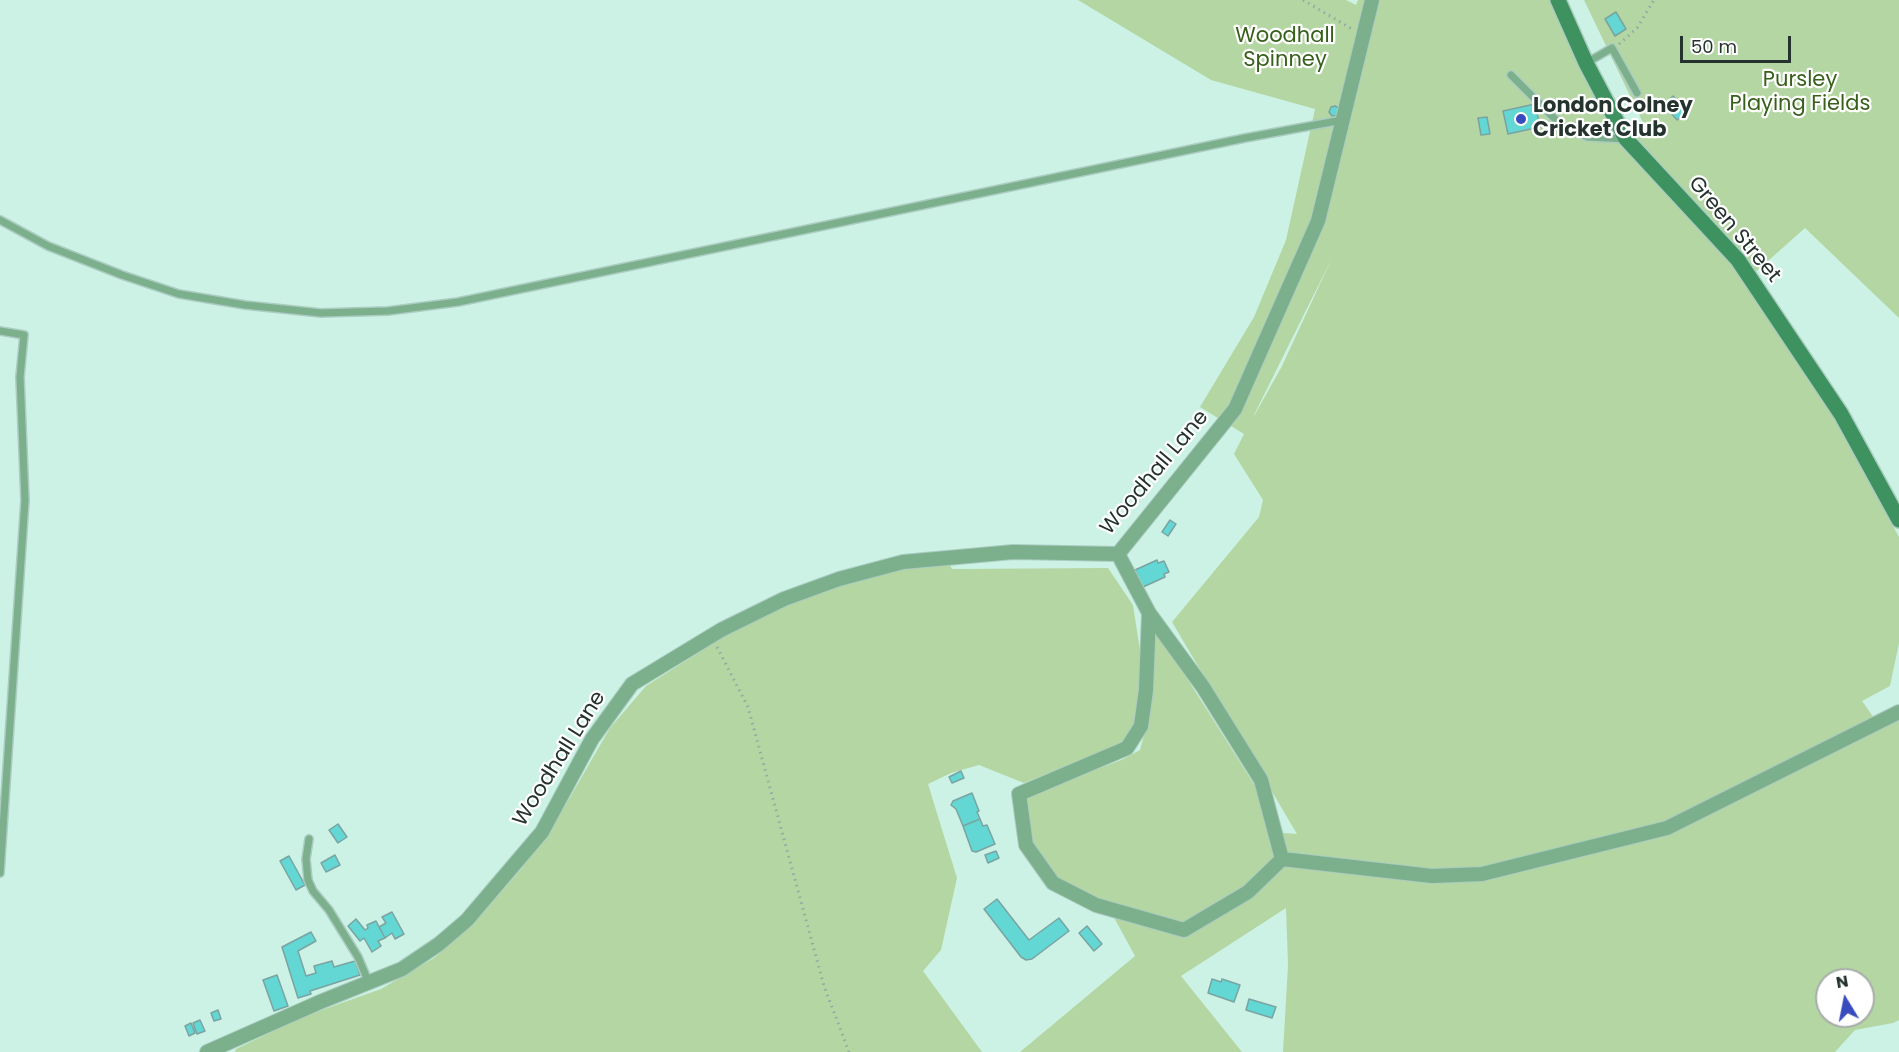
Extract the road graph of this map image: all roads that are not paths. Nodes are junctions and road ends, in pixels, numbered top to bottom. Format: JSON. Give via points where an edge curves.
{"nodes":[{"id":1,"x":1372,"y":0,"type":"edge"},
{"id":2,"x":1558,"y":0,"type":"edge"},
{"id":3,"x":1586,"y":63,"type":"junction"},
{"id":4,"x":1511,"y":75,"type":"dead end"},
{"id":5,"x":1637,"y":93,"type":"dead end"},
{"id":6,"x":1343,"y":120,"type":"junction"},
{"id":7,"x":1626,"y":139,"type":"junction"},
{"id":8,"x":0,"y":220,"type":"edge"},
{"id":9,"x":0,"y":331,"type":"edge"},
{"id":10,"x":1899,"y":520,"type":"edge"},
{"id":11,"x":1118,"y":554,"type":"junction"},
{"id":12,"x":1149,"y":613,"type":"junction"},
{"id":13,"x":1899,"y":712,"type":"edge"},
{"id":14,"x":309,"y":839,"type":"dead end"},
{"id":15,"x":1282,"y":859,"type":"junction"},
{"id":16,"x":0,"y":873,"type":"edge"},
{"id":17,"x":369,"y":983,"type":"junction"},
{"id":18,"x":227,"y":1048,"type":"edge"},
{"id":19,"x":207,"y":1052,"type":"edge"}],
"edges":[{"from":1,"to":6,"type":"street","name":"Woodhall Lane"},
{"from":2,"to":3,"type":"main road","name":"Green Street"},
{"from":3,"to":5,"type":"lane","via":[[1612,48]]},
{"from":3,"to":7,"type":"main road","name":"Green Street"},
{"from":4,"to":7,"type":"lane","via":[[1564,128],[1588,136]]},
{"from":6,"to":8,"type":"lane","via":[[458,302],[388,310],[321,313],[179,294],[48,246]]},
{"from":6,"to":11,"type":"street","name":"Woodhall Lane","via":[[1318,221],[1235,409]]},
{"from":7,"to":10,"type":"main road","name":"Green Street","via":[[1738,260],[1841,414]]},
{"from":9,"to":16,"type":"lane","via":[[24,335],[20,377],[25,500]]},
{"from":11,"to":12,"type":"street"},
{"from":11,"to":17,"type":"street","name":"Woodhall Lane","via":[[1013,552],[903,562],[784,599],[711,636],[632,684],[592,739],[542,832],[467,920],[402,969]]},
{"from":12,"to":15,"type":"street","via":[[1203,687],[1261,780]]},
{"from":12,"to":15,"type":"street","via":[[1142,726],[1127,748],[1018,795],[1026,844],[1053,883],[1096,905],[1184,930],[1248,892]]},
{"from":13,"to":15,"type":"street","via":[[1667,828],[1482,874],[1432,876]]},
{"from":14,"to":17,"type":"lane","via":[[308,880],[358,957]]},
{"from":17,"to":18,"type":"street","name":"Woodhall Lane","via":[[320,1002]]},
{"from":18,"to":19,"type":"street","name":"Woodhall Lane"}]}
